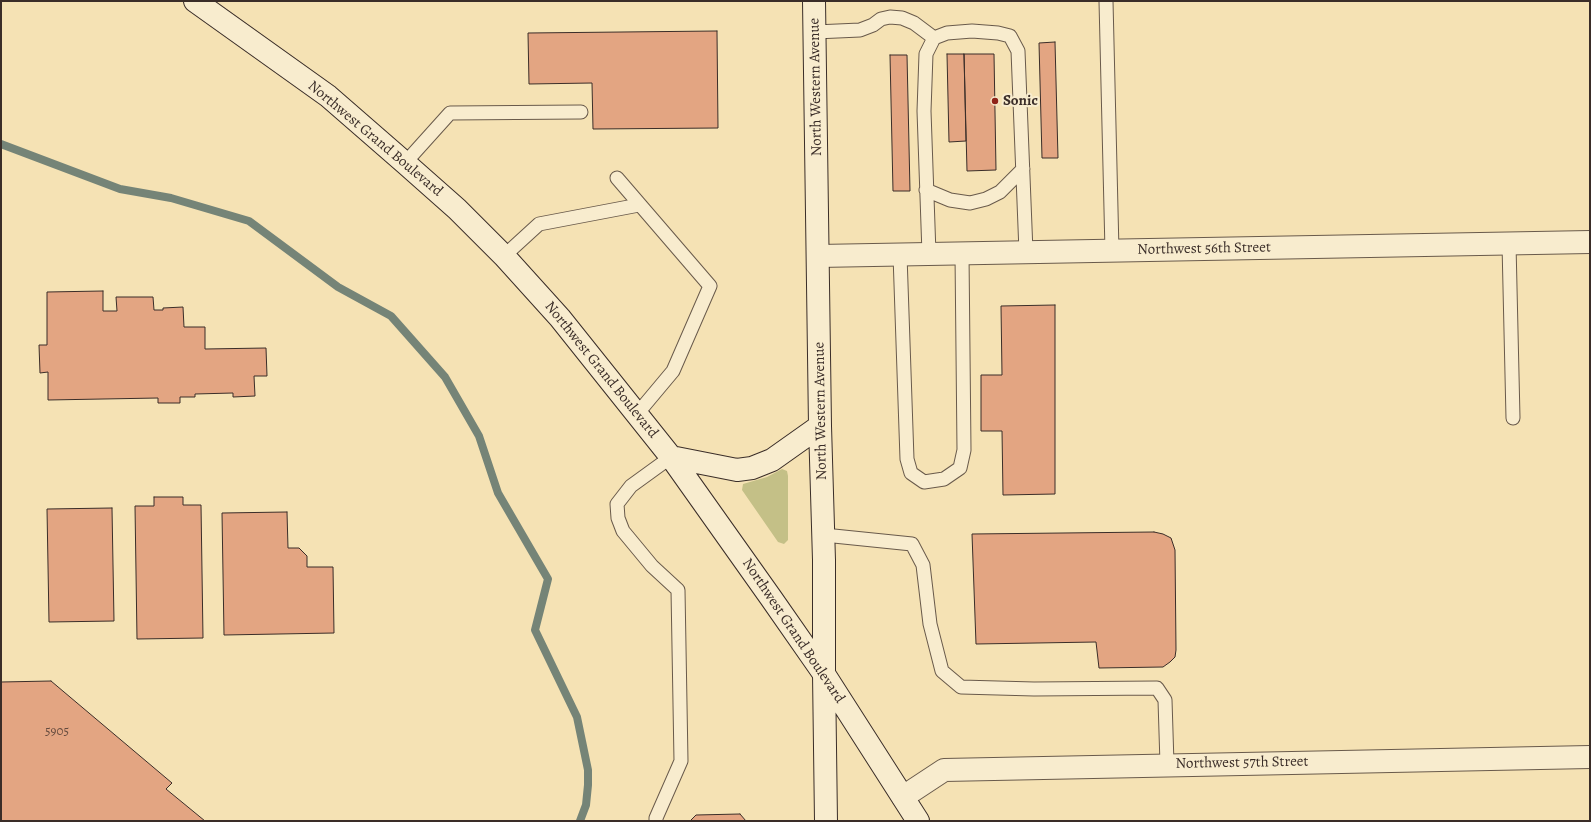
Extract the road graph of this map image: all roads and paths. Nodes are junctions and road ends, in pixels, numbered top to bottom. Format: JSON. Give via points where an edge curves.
{"nodes":[{"id":1,"x":195,"y":1,"type":"edge"},
{"id":2,"x":814,"y":1,"type":"edge"},
{"id":3,"x":1106,"y":1,"type":"edge"},
{"id":4,"x":815,"y":32,"type":"junction"},
{"id":5,"x":934,"y":38,"type":"junction"},
{"id":6,"x":581,"y":112,"type":"dead end"},
{"id":7,"x":405,"y":163,"type":"junction"},
{"id":8,"x":1023,"y":169,"type":"junction"},
{"id":9,"x":617,"y":178,"type":"dead end"},
{"id":10,"x":926,"y":190,"type":"junction"},
{"id":11,"x":639,"y":205,"type":"junction"},
{"id":12,"x":1590,"y":242,"type":"edge"},
{"id":13,"x":1509,"y":244,"type":"junction"},
{"id":14,"x":1112,"y":251,"type":"junction"},
{"id":15,"x":1026,"y":252,"type":"junction"},
{"id":16,"x":929,"y":254,"type":"junction"},
{"id":17,"x":962,"y":254,"type":"junction"},
{"id":18,"x":900,"y":255,"type":"junction"},
{"id":19,"x":504,"y":256,"type":"junction"},
{"id":20,"x":818,"y":256,"type":"junction"},
{"id":21,"x":637,"y":414,"type":"junction"},
{"id":22,"x":1513,"y":418,"type":"dead end"},
{"id":23,"x":820,"y":426,"type":"junction"},
{"id":24,"x":671,"y":457,"type":"junction"},
{"id":25,"x":824,"y":535,"type":"junction"},
{"id":26,"x":824,"y":674,"type":"junction"},
{"id":27,"x":1590,"y":757,"type":"edge"},
{"id":28,"x":1167,"y":764,"type":"junction"},
{"id":29,"x":903,"y":797,"type":"junction"},
{"id":30,"x":656,"y":821,"type":"edge"},
{"id":31,"x":826,"y":821,"type":"edge"},
{"id":32,"x":918,"y":821,"type":"edge"}],
"edges":[{"from":1,"to":7,"type":"main road","name":"Northwest Grand Boulevard","via":[[328,96]]},
{"from":2,"to":4,"type":"main road","name":"North Western Avenue"},
{"from":3,"to":14,"type":"lane"},
{"from":4,"to":5,"type":"lane","via":[[860,30],[890,17],[914,23]]},
{"from":4,"to":20,"type":"main road","name":"North Western Avenue"},
{"from":5,"to":8,"type":"lane","via":[[947,33],[972,31],[1010,36],[1018,51]]},
{"from":5,"to":10,"type":"lane","via":[[926,54],[925,68]]},
{"from":6,"to":7,"type":"lane","via":[[450,113]]},
{"from":7,"to":19,"type":"main road","name":"Northwest Grand Boulevard","via":[[457,209]]},
{"from":8,"to":10,"type":"lane","via":[[1000,192],[970,203],[950,200]]},
{"from":8,"to":15,"type":"lane"},
{"from":9,"to":11,"type":"lane"},
{"from":10,"to":16,"type":"lane"},
{"from":11,"to":19,"type":"lane","via":[[539,224]]},
{"from":11,"to":21,"type":"lane","via":[[710,286],[672,371]]},
{"from":12,"to":13,"type":"main road","name":"Northwest 56th Street"},
{"from":13,"to":14,"type":"main road","name":"Northwest 56th Street"},
{"from":13,"to":22,"type":"lane"},
{"from":14,"to":15,"type":"main road","name":"Northwest 56th Street"},
{"from":15,"to":17,"type":"main road","name":"Northwest 56th Street"},
{"from":16,"to":17,"type":"main road","name":"Northwest 56th Street"},
{"from":16,"to":18,"type":"main road","name":"Northwest 56th Street"},
{"from":17,"to":18,"type":"lane","via":[[964,450],[960,468],[944,479],[924,482],[911,473],[907,459]]},
{"from":18,"to":20,"type":"main road","name":"Northwest 56th Street"},
{"from":19,"to":21,"type":"main road","name":"Northwest Grand Boulevard","via":[[560,318]]},
{"from":20,"to":23,"type":"main road","name":"North Western Avenue"},
{"from":21,"to":24,"type":"main road","name":"Northwest Grand Boulevard"},
{"from":23,"to":24,"type":"main road","via":[[772,460],[752,468],[737,470]]},
{"from":23,"to":25,"type":"main road","name":"North Western Avenue"},
{"from":24,"to":26,"type":"main road","name":"Northwest Grand Boulevard"},
{"from":24,"to":30,"type":"lane","via":[[631,486],[617,504],[618,518],[623,531],[652,566],[678,590],[681,761]]},
{"from":25,"to":26,"type":"main road","name":"North Western Avenue"},
{"from":25,"to":28,"type":"lane","via":[[912,544],[924,565],[930,624],[942,670],[961,687],[1157,688],[1165,700]]},
{"from":26,"to":29,"type":"main road","name":"Northwest Grand Boulevard"},
{"from":26,"to":31,"type":"main road","name":"North Western Avenue"},
{"from":27,"to":28,"type":"main road","name":"Northwest 57th Street"},
{"from":28,"to":29,"type":"main road","name":"Northwest 57th Street","via":[[944,770]]},
{"from":29,"to":32,"type":"main road","name":"Northwest Grand Boulevard"}]}
